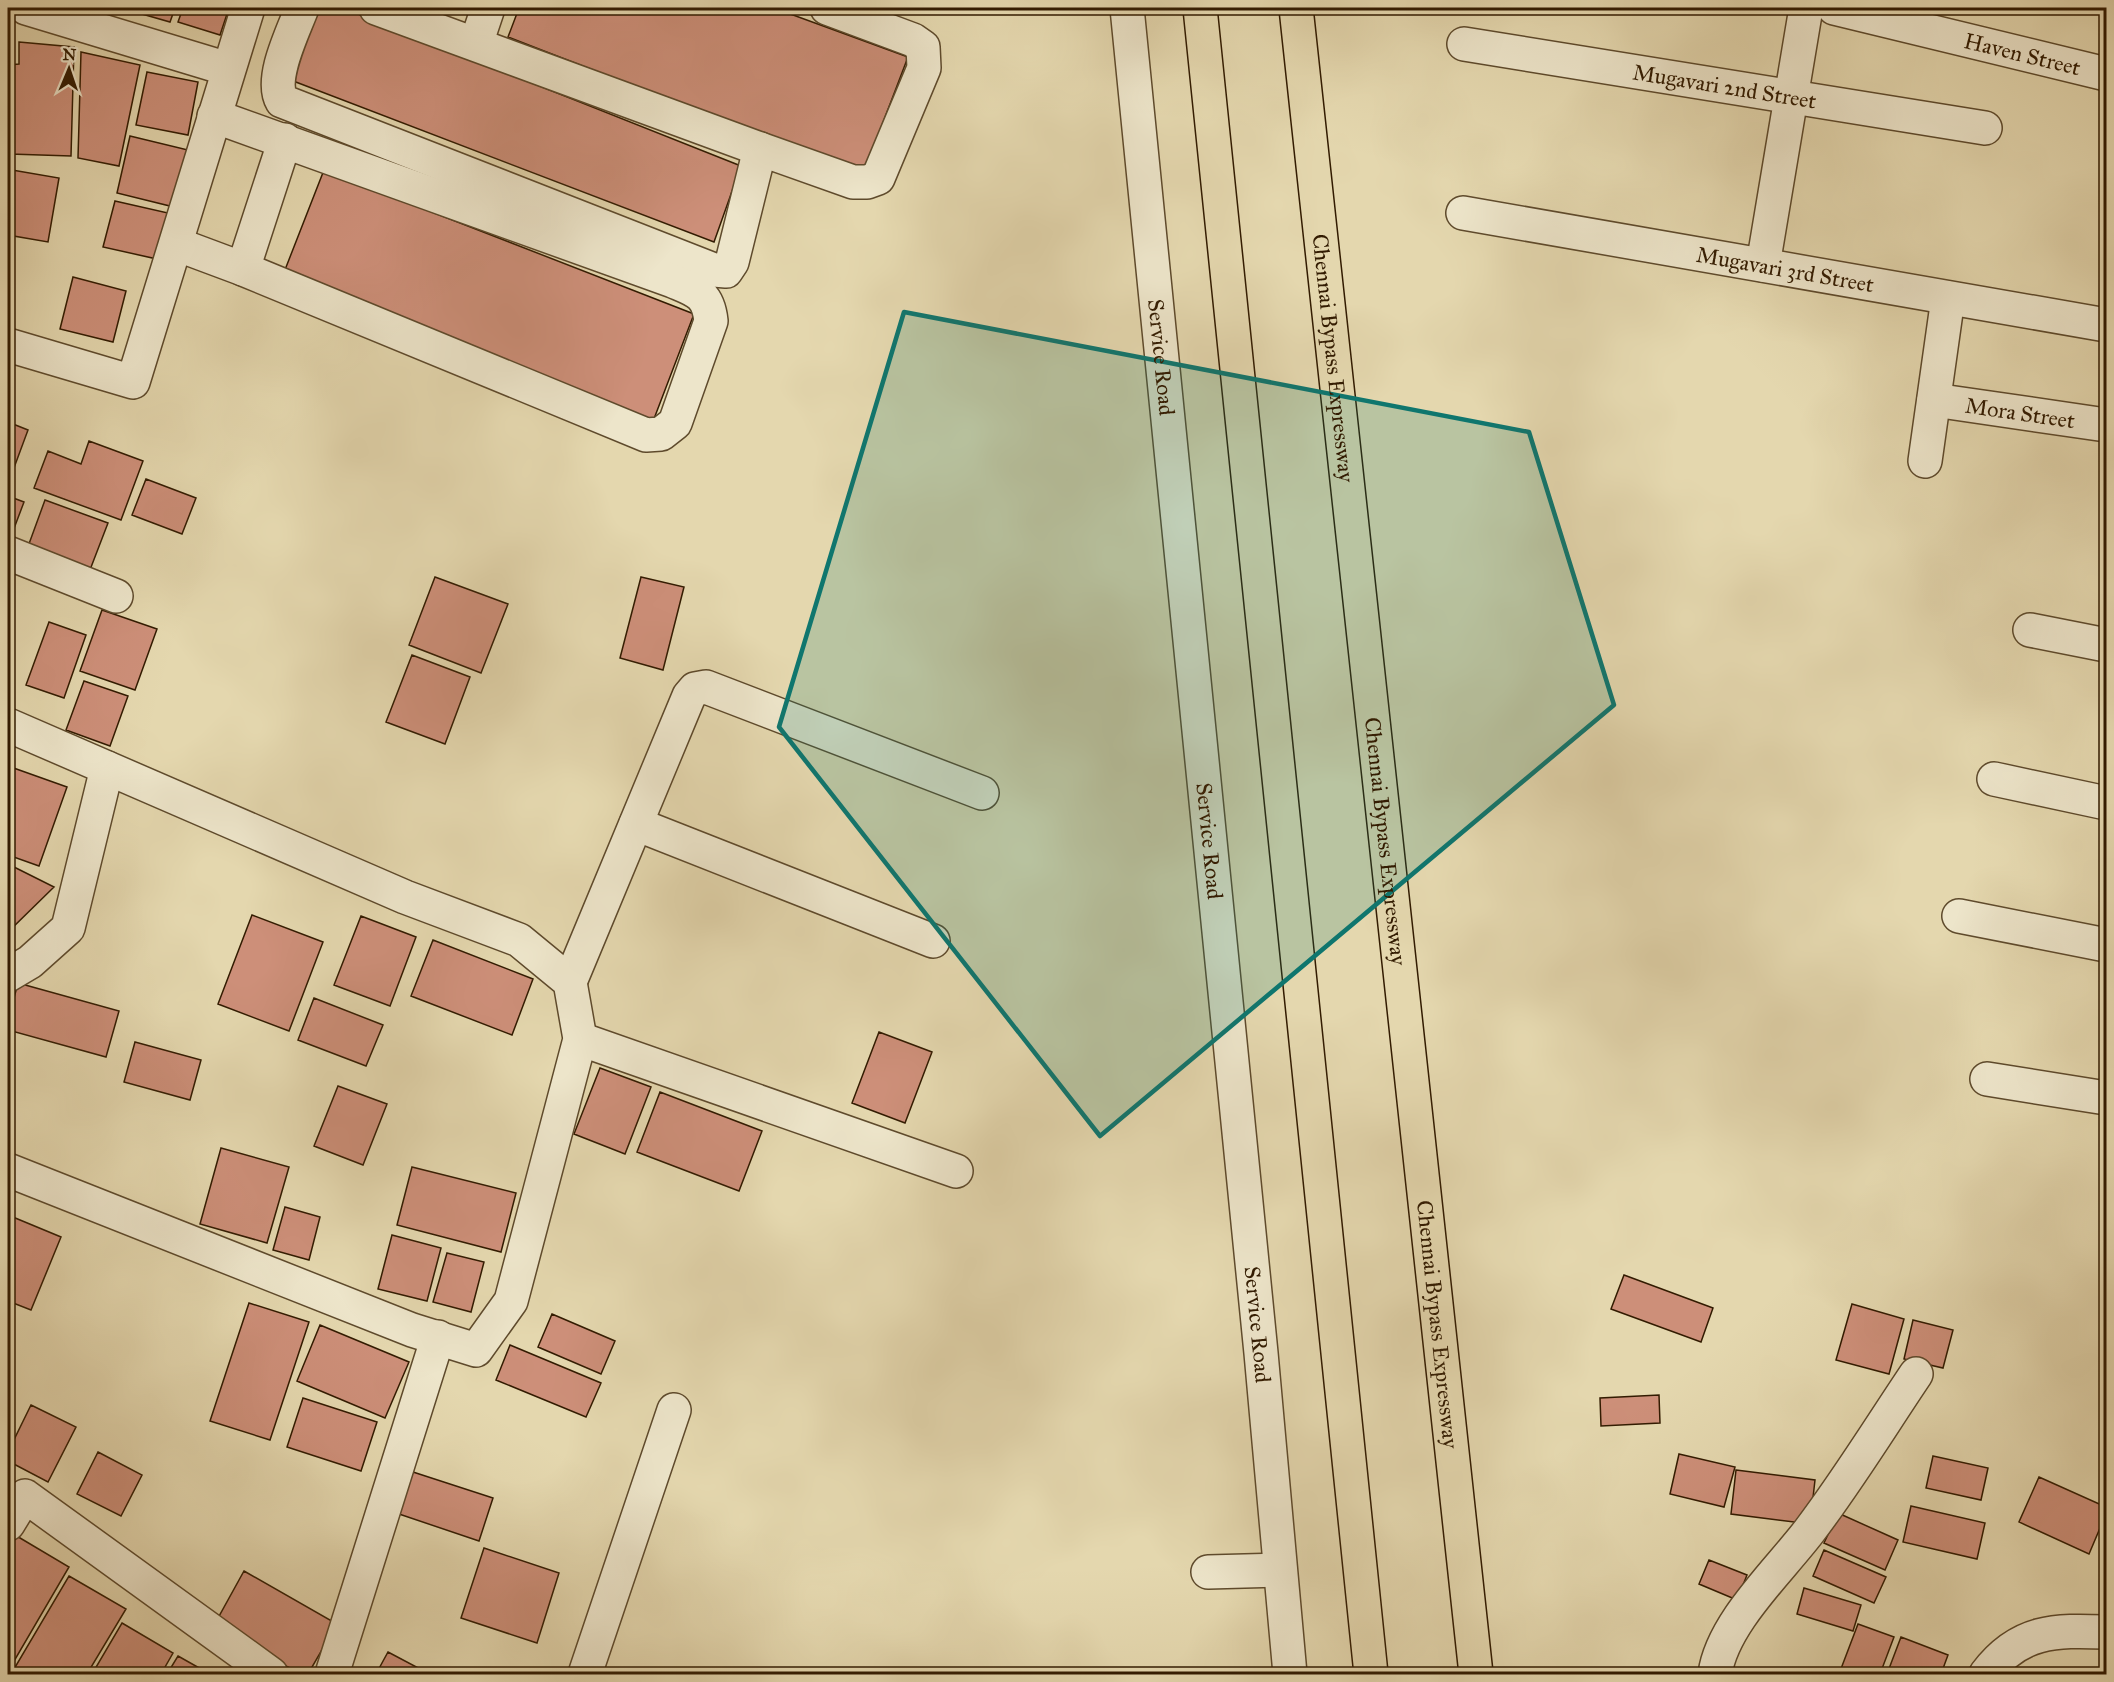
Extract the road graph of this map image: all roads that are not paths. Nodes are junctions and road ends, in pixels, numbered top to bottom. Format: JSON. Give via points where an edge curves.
{"nodes":[{"id":1,"x":26,"y":8,"type":"edge"},
{"id":2,"x":248,"y":8,"type":"edge"},
{"id":3,"x":302,"y":8,"type":"edge"},
{"id":4,"x":376,"y":8,"type":"edge"},
{"id":5,"x":488,"y":8,"type":"edge"},
{"id":6,"x":827,"y":8,"type":"edge"},
{"id":7,"x":1127,"y":8,"type":"edge"},
{"id":8,"x":1200,"y":8,"type":"edge"},
{"id":9,"x":1296,"y":8,"type":"edge"},
{"id":10,"x":1806,"y":8,"type":"edge"},
{"id":11,"x":1834,"y":8,"type":"edge"},
{"id":12,"x":476,"y":44,"type":"junction"},
{"id":13,"x":1464,"y":44,"type":"dead end"},
{"id":14,"x":228,"y":69,"type":"junction"},
{"id":15,"x":2106,"y":74,"type":"edge"},
{"id":16,"x":1790,"y":96,"type":"junction"},
{"id":17,"x":214,"y":116,"type":"junction"},
{"id":18,"x":1986,"y":128,"type":"dead end"},
{"id":19,"x":285,"y":140,"type":"junction"},
{"id":20,"x":760,"y":149,"type":"junction"},
{"id":21,"x":1464,"y":213,"type":"dead end"},
{"id":22,"x":176,"y":244,"type":"junction"},
{"id":23,"x":1763,"y":265,"type":"junction"},
{"id":24,"x":243,"y":269,"type":"junction"},
{"id":25,"x":1948,"y":297,"type":"junction"},
{"id":26,"x":2106,"y":325,"type":"edge"},
{"id":27,"x":8,"y":345,"type":"edge"},
{"id":28,"x":1934,"y":400,"type":"junction"},
{"id":29,"x":2106,"y":425,"type":"edge"},
{"id":30,"x":1925,"y":461,"type":"dead end"},
{"id":31,"x":8,"y":553,"type":"edge"},
{"id":32,"x":116,"y":596,"type":"dead end"},
{"id":33,"x":2030,"y":630,"type":"dead end"},
{"id":34,"x":2106,"y":645,"type":"edge"},
{"id":35,"x":8,"y":725,"type":"edge"},
{"id":36,"x":107,"y":768,"type":"junction"},
{"id":37,"x":1994,"y":779,"type":"dead end"},
{"id":38,"x":982,"y":793,"type":"dead end"},
{"id":39,"x":2106,"y":803,"type":"edge"},
{"id":40,"x":636,"y":824,"type":"junction"},
{"id":41,"x":1959,"y":916,"type":"dead end"},
{"id":42,"x":933,"y":941,"type":"dead end"},
{"id":43,"x":2106,"y":945,"type":"edge"},
{"id":44,"x":8,"y":975,"type":"edge"},
{"id":45,"x":570,"y":982,"type":"junction"},
{"id":46,"x":580,"y":1039,"type":"junction"},
{"id":47,"x":1987,"y":1079,"type":"dead end"},
{"id":48,"x":2106,"y":1098,"type":"edge"},
{"id":49,"x":8,"y":1170,"type":"edge"},
{"id":50,"x":956,"y":1171,"type":"dead end"},
{"id":51,"x":438,"y":1337,"type":"junction"},
{"id":52,"x":1916,"y":1374,"type":"dead end"},
{"id":53,"x":674,"y":1410,"type":"dead end"},
{"id":54,"x":16,"y":1488,"type":"edge"},
{"id":55,"x":8,"y":1524,"type":"edge"},
{"id":56,"x":1280,"y":1570,"type":"junction"},
{"id":57,"x":1208,"y":1572,"type":"dead end"},
{"id":58,"x":2106,"y":1632,"type":"edge"},
{"id":59,"x":270,"y":1674,"type":"edge"},
{"id":60,"x":332,"y":1674,"type":"edge"},
{"id":61,"x":585,"y":1674,"type":"edge"},
{"id":62,"x":1290,"y":1674,"type":"edge"},
{"id":63,"x":1371,"y":1674,"type":"edge"},
{"id":64,"x":1476,"y":1674,"type":"edge"},
{"id":65,"x":1715,"y":1674,"type":"edge"},
{"id":66,"x":1986,"y":1674,"type":"edge"}],
"edges":[{"from":1,"to":14,"type":"street"},
{"from":2,"to":14,"type":"street"},
{"from":3,"to":20,"type":"street","via":[[281,67],[276,92],[282,101],[714,270],[726,271],[732,262]]},
{"from":4,"to":12,"type":"street"},
{"from":5,"to":12,"type":"street"},
{"from":6,"to":20,"type":"street","via":[[913,40],[923,48],[924,68],[884,166],[878,178],[853,182]]},
{"from":7,"to":56,"type":"street","name":"Service Road"},
{"from":8,"to":63,"type":"highway"},
{"from":9,"to":64,"type":"highway","name":"Chennai Bypass Expressway"},
{"from":10,"to":16,"type":"street"},
{"from":11,"to":15,"type":"street","name":"Haven Street"},
{"from":12,"to":20,"type":"street"},
{"from":13,"to":16,"type":"street","name":"Mugavari 2nd Street"},
{"from":14,"to":17,"type":"street"},
{"from":16,"to":18,"type":"street","name":"Mugavari 2nd Street"},
{"from":16,"to":23,"type":"street"},
{"from":17,"to":19,"type":"street"},
{"from":17,"to":22,"type":"street"},
{"from":19,"to":24,"type":"street"},
{"from":19,"to":24,"type":"street","via":[[698,292],[710,305],[711,321],[675,423],[661,434],[646,435]]},
{"from":21,"to":23,"type":"street","name":"Mugavari 3rd Street"},
{"from":22,"to":24,"type":"street"},
{"from":22,"to":27,"type":"street","via":[[133,382]]},
{"from":23,"to":25,"type":"street","name":"Mugavari 3rd Street"},
{"from":25,"to":26,"type":"street","name":"Mugavari 3rd Street"},
{"from":25,"to":28,"type":"street"},
{"from":28,"to":29,"type":"street","name":"Mora Street"},
{"from":28,"to":30,"type":"street"},
{"from":31,"to":32,"type":"street"},
{"from":33,"to":34,"type":"street"},
{"from":35,"to":36,"type":"street"},
{"from":36,"to":44,"type":"street","via":[[68,928],[30,962]]},
{"from":36,"to":45,"type":"street","via":[[405,897],[519,940]]},
{"from":37,"to":39,"type":"street"},
{"from":38,"to":40,"type":"street","via":[[700,687],[689,696]]},
{"from":40,"to":42,"type":"street"},
{"from":40,"to":45,"type":"street"},
{"from":41,"to":43,"type":"street"},
{"from":45,"to":46,"type":"street"},
{"from":46,"to":50,"type":"street"},
{"from":46,"to":51,"type":"street","via":[[511,1301],[476,1350]]},
{"from":47,"to":48,"type":"street"},
{"from":49,"to":51,"type":"street"},
{"from":51,"to":60,"type":"street"},
{"from":52,"to":65,"type":"street","via":[[1811,1528],[1742,1615],[1730,1634]]},
{"from":53,"to":61,"type":"street"},
{"from":54,"to":55,"type":"street"},
{"from":54,"to":59,"type":"street"},
{"from":56,"to":57,"type":"street"},
{"from":56,"to":62,"type":"street","name":"Service Road"},
{"from":58,"to":66,"type":"street","via":[[2027,1638],[1997,1659]]}]}
